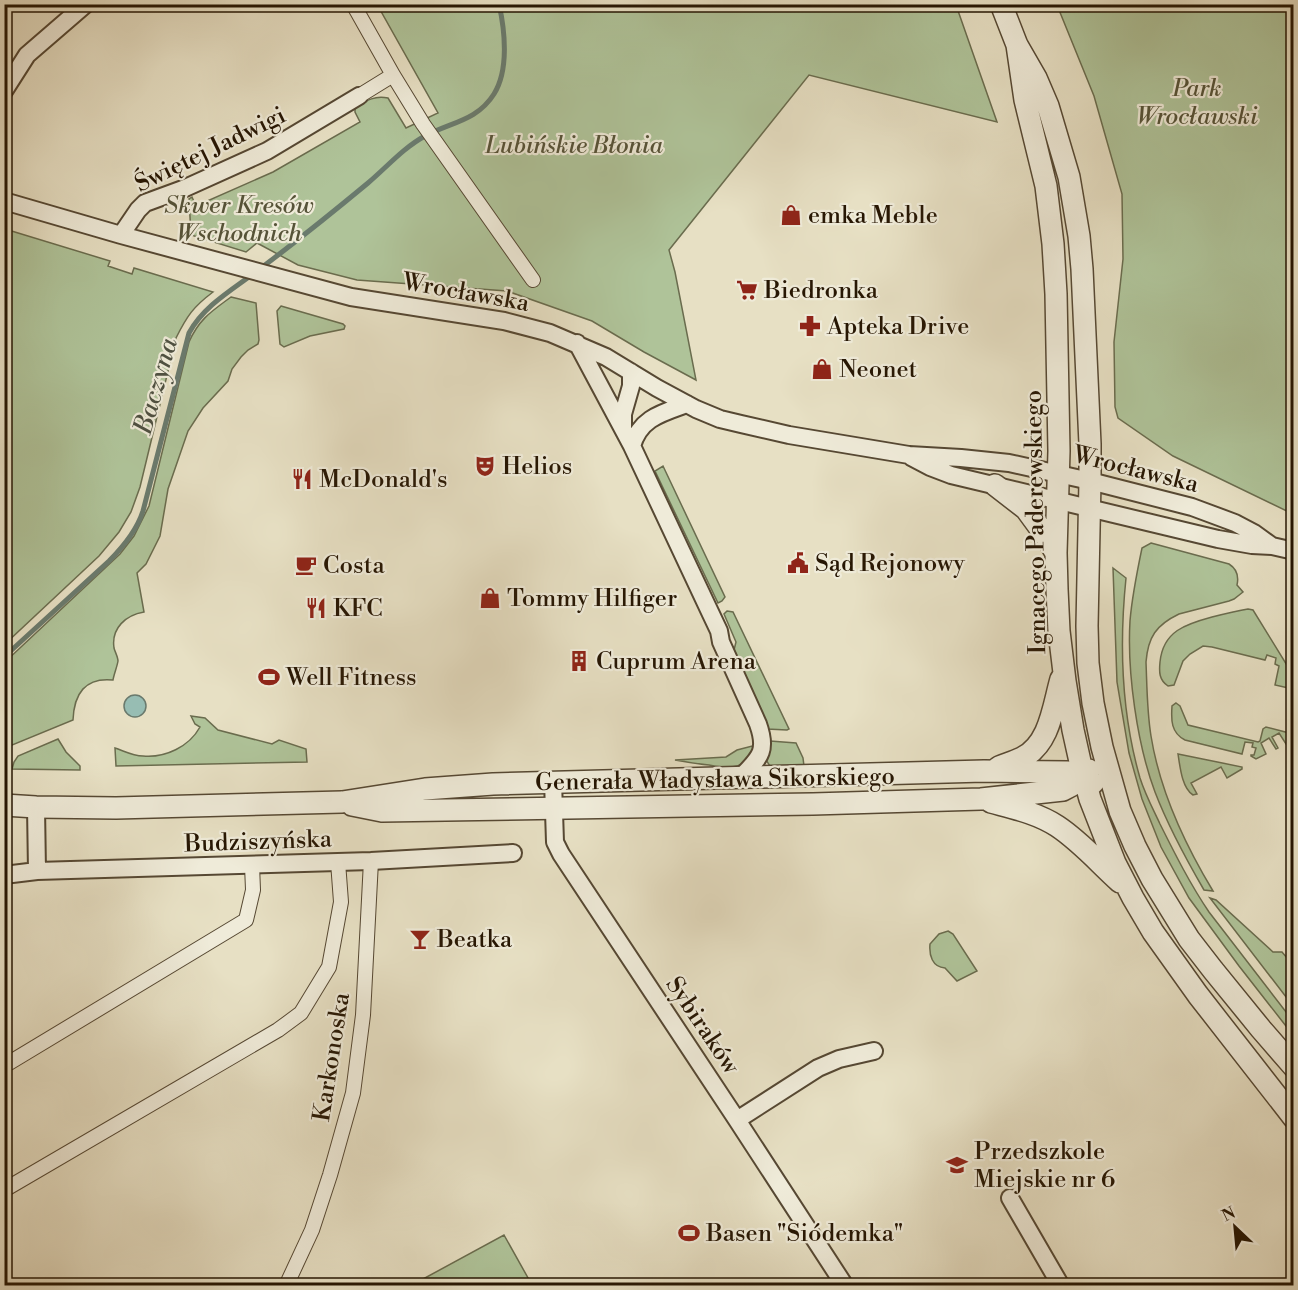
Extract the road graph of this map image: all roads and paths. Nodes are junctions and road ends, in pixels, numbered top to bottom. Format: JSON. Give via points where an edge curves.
{"nodes":[{"id":1,"x":86,"y":4,"type":"edge"},
{"id":2,"x":353,"y":4,"type":"edge"},
{"id":3,"x":1001,"y":4,"type":"edge"},
{"id":4,"x":1017,"y":45,"type":"junction"},
{"id":5,"x":393,"y":75,"type":"junction"},
{"id":6,"x":4,"y":91,"type":"edge"},
{"id":7,"x":359,"y":96,"type":"joint"},
{"id":8,"x":4,"y":201,"type":"edge"},
{"id":9,"x":121,"y":235,"type":"junction"},
{"id":10,"x":533,"y":280,"type":"dead end"},
{"id":11,"x":577,"y":343,"type":"junction"},
{"id":12,"x":631,"y":372,"type":"junction"},
{"id":13,"x":687,"y":404,"type":"junction"},
{"id":14,"x":623,"y":429,"type":"junction"},
{"id":15,"x":632,"y":446,"type":"junction"},
{"id":16,"x":909,"y":455,"type":"junction"},
{"id":17,"x":1058,"y":474,"type":"junction"},
{"id":18,"x":1090,"y":481,"type":"junction"},
{"id":19,"x":995,"y":485,"type":"junction"},
{"id":20,"x":1058,"y":500,"type":"junction"},
{"id":21,"x":1090,"y":507,"type":"junction"},
{"id":22,"x":1272,"y":546,"type":"junction"},
{"id":23,"x":1293,"y":551,"type":"edge"},
{"id":24,"x":1056,"y":553,"type":"junction"},
{"id":25,"x":1064,"y":669,"type":"junction"},
{"id":26,"x":1102,"y":747,"type":"junction"},
{"id":27,"x":984,"y":771,"type":"junction"},
{"id":28,"x":741,"y":777,"type":"junction"},
{"id":29,"x":1084,"y":777,"type":"junction"},
{"id":30,"x":553,"y":781,"type":"junction"},
{"id":31,"x":981,"y":799,"type":"junction"},
{"id":32,"x":1118,"y":801,"type":"junction"},
{"id":33,"x":342,"y":802,"type":"junction"},
{"id":34,"x":4,"y":805,"type":"edge"},
{"id":35,"x":36,"y":807,"type":"junction"},
{"id":36,"x":554,"y":807,"type":"junction"},
{"id":37,"x":513,"y":853,"type":"dead end"},
{"id":38,"x":371,"y":861,"type":"junction"},
{"id":39,"x":338,"y":862,"type":"junction"},
{"id":40,"x":252,"y":865,"type":"junction"},
{"id":41,"x":37,"y":871,"type":"junction"},
{"id":42,"x":4,"y":875,"type":"edge"},
{"id":43,"x":1129,"y":891,"type":"junction"},
{"id":44,"x":874,"y":1051,"type":"dead end"},
{"id":45,"x":4,"y":1066,"type":"edge"},
{"id":46,"x":1293,"y":1067,"type":"edge"},
{"id":47,"x":1293,"y":1118,"type":"edge"},
{"id":48,"x":737,"y":1120,"type":"junction"},
{"id":49,"x":4,"y":1190,"type":"edge"},
{"id":50,"x":1010,"y":1198,"type":"dead end"},
{"id":51,"x":286,"y":1286,"type":"edge"},
{"id":52,"x":845,"y":1286,"type":"edge"},
{"id":53,"x":1061,"y":1286,"type":"edge"}],
"edges":[{"from":1,"to":6,"type":"street","via":[[27,55]]},
{"from":2,"to":5,"type":"street"},
{"from":3,"to":4,"type":"street","name":"Ignacego Paderewskiego"},
{"from":4,"to":17,"type":"street","name":"Ignacego Paderewskiego","via":[[1025,100],[1046,186],[1053,244]]},
{"from":4,"to":18,"type":"street","name":"Ignacego Paderewskiego","via":[[1048,106],[1069,177],[1077,224]]},
{"from":5,"to":7,"type":"street"},
{"from":5,"to":10,"type":"street","via":[[443,154]]},
{"from":7,"to":9,"type":"street","name":"Świętej Jadwigi","via":[[267,151],[146,203]]},
{"from":8,"to":9,"type":"street","name":"Wrocławska"},
{"from":9,"to":11,"type":"street","name":"Wrocławska","via":[[351,297],[523,325]]},
{"from":11,"to":12,"type":"street","name":"Wrocławska"},
{"from":11,"to":14,"type":"street"},
{"from":12,"to":13,"type":"street","name":"Wrocławska"},
{"from":12,"to":14,"type":"street"},
{"from":13,"to":15,"type":"street","via":[[645,422]]},
{"from":13,"to":16,"type":"street","name":"Wrocławska","via":[[741,424]]},
{"from":14,"to":15,"type":"street"},
{"from":15,"to":28,"type":"street","via":[[719,631],[762,736],[762,751]]},
{"from":16,"to":17,"type":"street","name":"Wrocławska","via":[[1009,463]]},
{"from":16,"to":19,"type":"street","name":"Wrocławska","via":[[951,475]]},
{"from":17,"to":18,"type":"street","name":"Wrocławska"},
{"from":17,"to":20,"type":"street","name":"Ignacego Paderewskiego"},
{"from":18,"to":21,"type":"street","name":"Ignacego Paderewskiego"},
{"from":18,"to":22,"type":"street","name":"Wrocławska","via":[[1192,507],[1235,523]]},
{"from":19,"to":20,"type":"street","name":"Wrocławska"},
{"from":19,"to":24,"type":"street","via":[[1026,509]]},
{"from":20,"to":21,"type":"street","name":"Wrocławska"},
{"from":20,"to":24,"type":"street","name":"Ignacego Paderewskiego"},
{"from":21,"to":22,"type":"street","name":"Wrocławska","via":[[1218,538]]},
{"from":21,"to":26,"type":"street","name":"Ignacego Paderewskiego","via":[[1088,663]]},
{"from":22,"to":23,"type":"street","name":"Wrocławska"},
{"from":24,"to":25,"type":"street","name":"Ignacego Paderewskiego"},
{"from":25,"to":27,"type":"street","via":[[1048,729],[1041,741],[1023,758]]},
{"from":25,"to":29,"type":"street","name":"Ignacego Paderewskiego"},
{"from":26,"to":29,"type":"street"},
{"from":26,"to":32,"type":"street","name":"Ignacego Paderewskiego"},
{"from":27,"to":28,"type":"street","name":"Generała Władysława Sikorskiego"},
{"from":27,"to":29,"type":"street","name":"Generała Władysława Sikorskiego","via":[[1068,772]]},
{"from":28,"to":30,"type":"street","name":"Generała Władysława Sikorskiego"},
{"from":29,"to":31,"type":"street","name":"Generała Władysława Sikorskiego","via":[[1064,790]]},
{"from":29,"to":32,"type":"street","name":"Generała Władysława Sikorskiego"},
{"from":29,"to":43,"type":"street","name":"Ignacego Paderewskiego"},
{"from":30,"to":33,"type":"street","name":"Generała Władysława Sikorskiego","via":[[425,789]]},
{"from":30,"to":36,"type":"street","name":"Sybiraków"},
{"from":31,"to":36,"type":"street","name":"Generała Władysława Sikorskiego"},
{"from":31,"to":43,"type":"street","via":[[1055,825]]},
{"from":32,"to":46,"type":"street","name":"Ignacego Paderewskiego","via":[[1135,846],[1189,939]]},
{"from":33,"to":35,"type":"street","name":"Generała Władysława Sikorskiego"},
{"from":33,"to":36,"type":"street","name":"Generała Władysława Sikorskiego","via":[[382,811]]},
{"from":34,"to":35,"type":"street","name":"Generała Władysława Sikorskiego"},
{"from":35,"to":41,"type":"street"},
{"from":36,"to":48,"type":"street","name":"Sybiraków","via":[[555,842],[561,854]]},
{"from":37,"to":38,"type":"street","name":"Budziszyńska"},
{"from":38,"to":39,"type":"street","name":"Budziszyńska"},
{"from":38,"to":51,"type":"street","name":"Karkonoska","via":[[363,1015],[352,1093],[312,1230]]},
{"from":39,"to":40,"type":"street","name":"Budziszyńska"},
{"from":39,"to":49,"type":"street","via":[[341,902],[329,967],[301,1012],[278,1030]]},
{"from":40,"to":41,"type":"street","name":"Budziszyńska"},
{"from":40,"to":45,"type":"street","via":[[253,890],[246,920]]},
{"from":41,"to":42,"type":"street","name":"Budziszyńska"},
{"from":43,"to":47,"type":"street","name":"Ignacego Paderewskiego","via":[[1198,995]]},
{"from":44,"to":48,"type":"street","via":[[818,1068]]},
{"from":48,"to":52,"type":"street","name":"Sybiraków"},
{"from":50,"to":53,"type":"street"}]}
